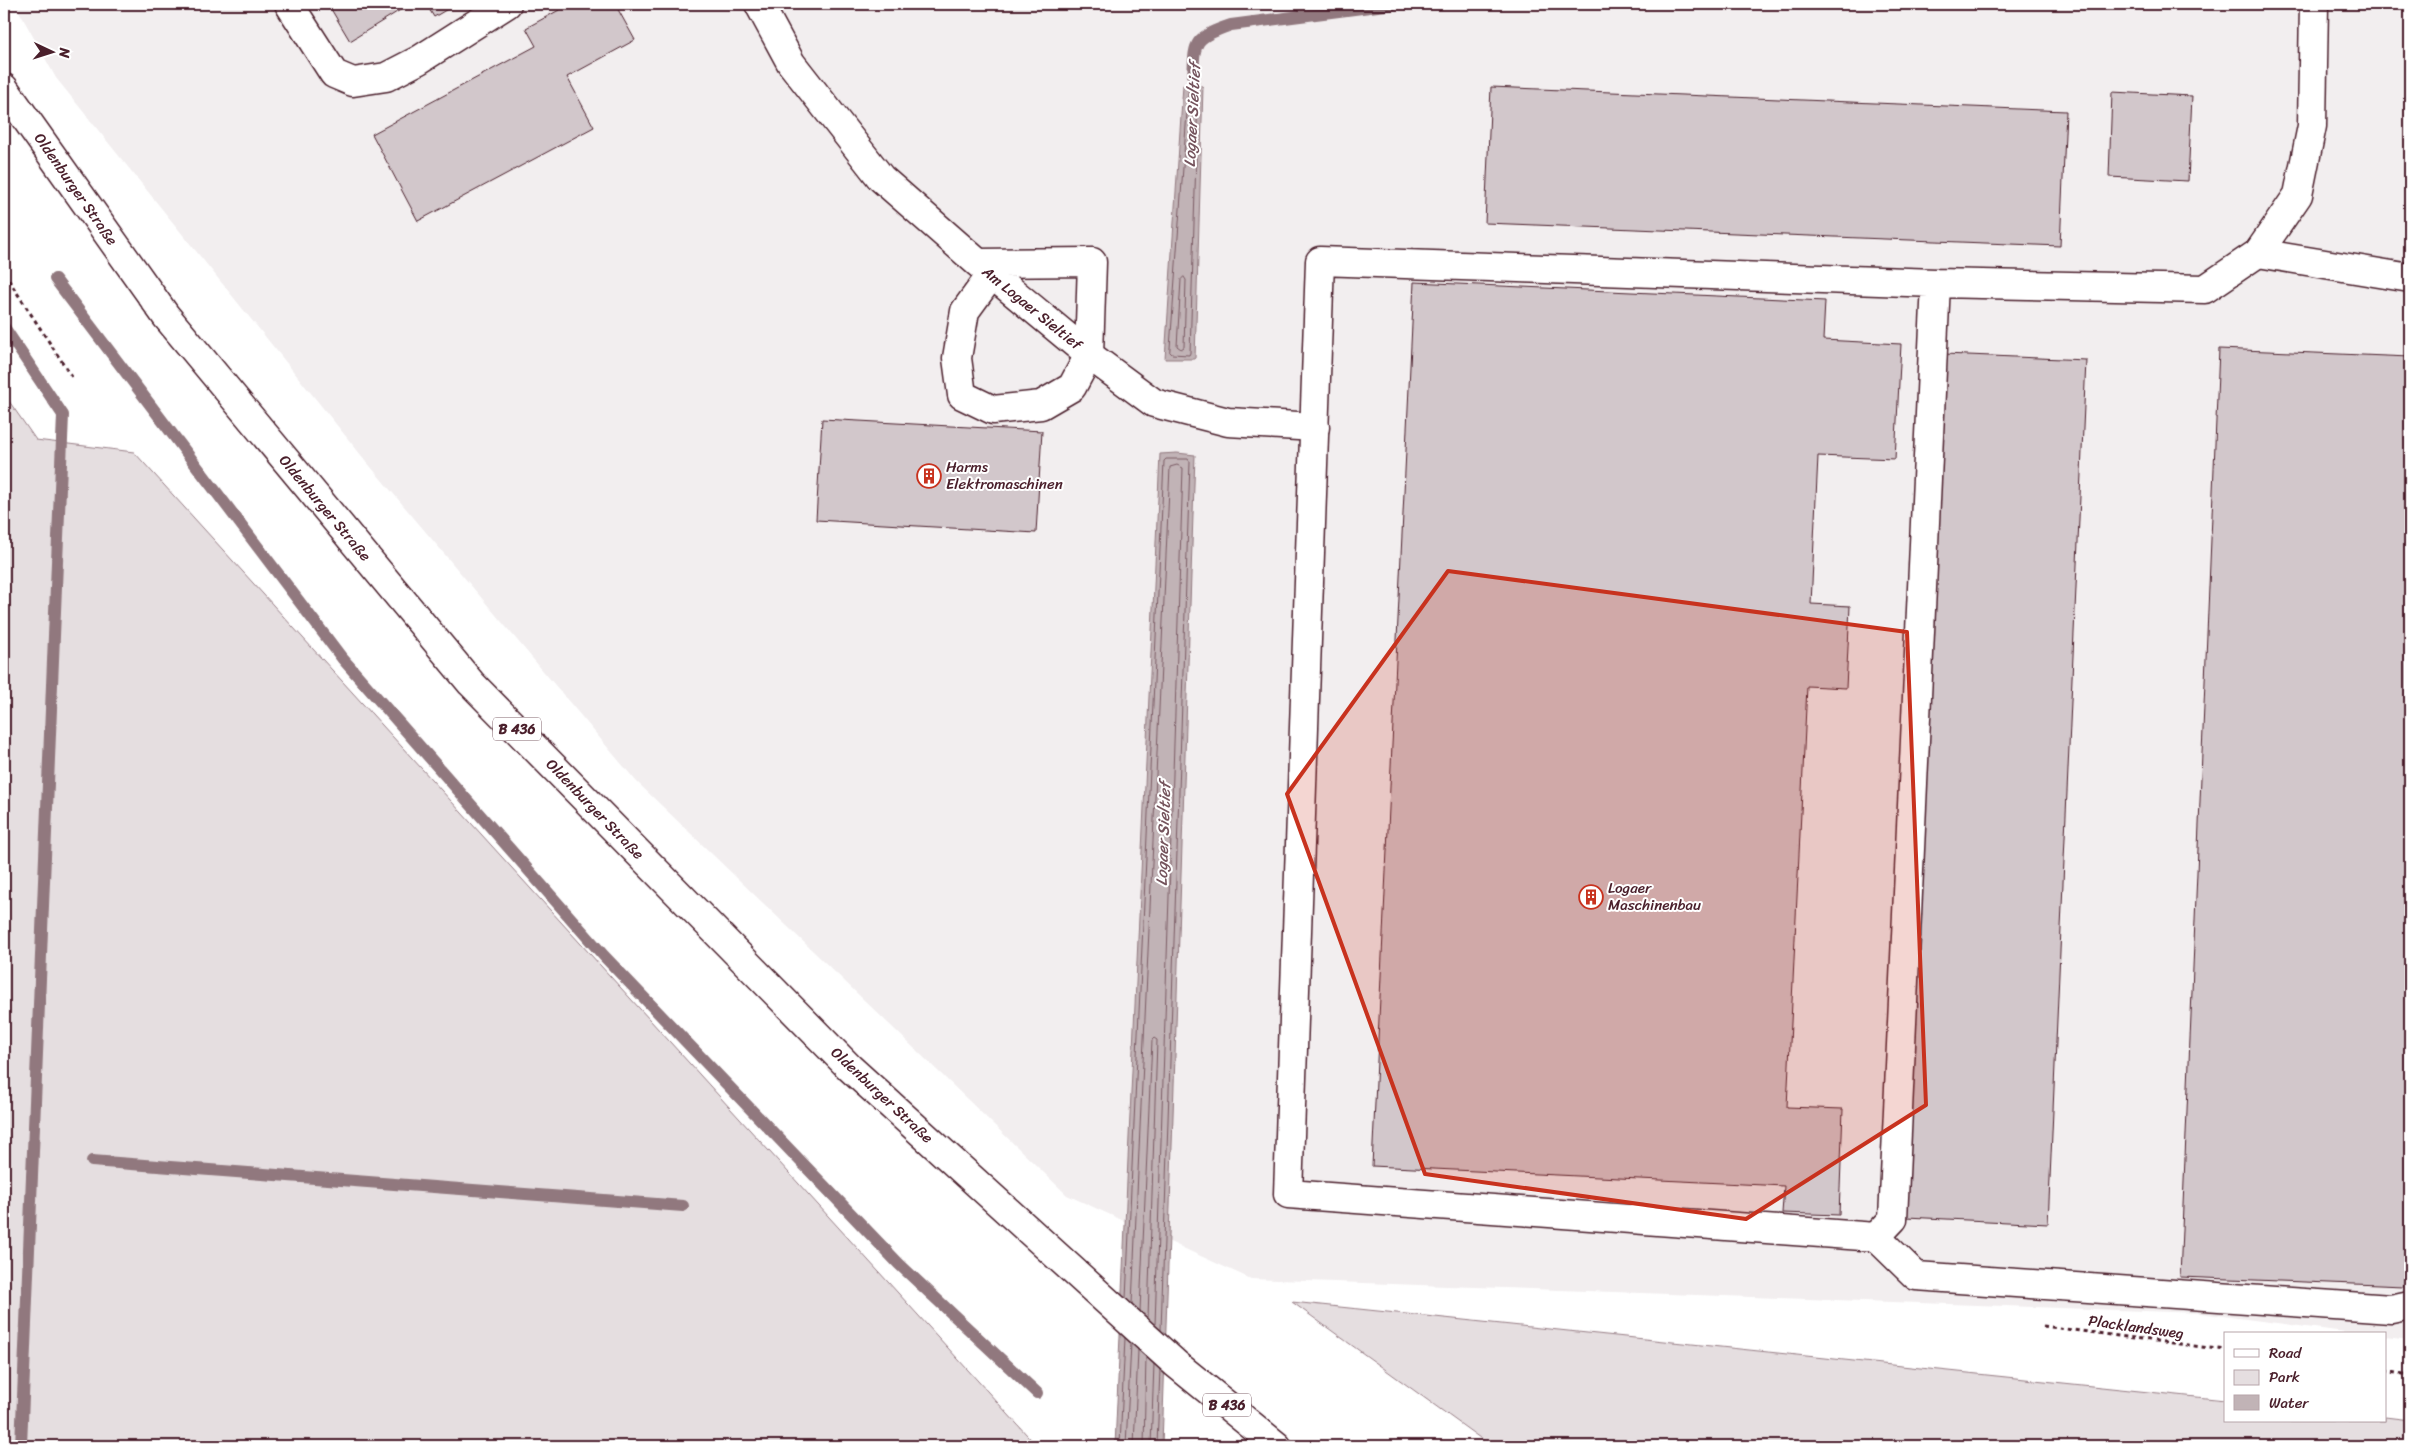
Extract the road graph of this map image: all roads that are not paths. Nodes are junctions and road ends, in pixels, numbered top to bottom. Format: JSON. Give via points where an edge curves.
{"nodes":[{"id":1,"x":289,"y":4,"type":"edge"},
{"id":2,"x":507,"y":4,"type":"edge"},
{"id":3,"x":759,"y":4,"type":"edge"},
{"id":4,"x":2314,"y":4,"type":"edge"},
{"id":5,"x":4,"y":88,"type":"edge"},
{"id":6,"x":2258,"y":253,"type":"junction"},
{"id":7,"x":985,"y":268,"type":"junction"},
{"id":8,"x":2410,"y":278,"type":"edge"},
{"id":9,"x":1936,"y":283,"type":"junction"},
{"id":10,"x":1089,"y":355,"type":"junction"},
{"id":11,"x":1314,"y":427,"type":"junction"},
{"id":12,"x":1876,"y":1237,"type":"junction"},
{"id":13,"x":2410,"y":1305,"type":"edge"},
{"id":14,"x":1277,"y":1446,"type":"edge"}],
"edges":[{"from":1,"to":2,"type":"main road","via":[[334,74],[353,82],[386,77]]},
{"from":3,"to":7,"type":"main road","name":"Am Logaer Sieltief","via":[[791,64],[881,178]]},
{"from":4,"to":6,"type":"main road","via":[[2312,126],[2298,195]]},
{"from":5,"to":14,"type":"main road","name":"Oldenburger Straße","number":"B 436","via":[[166,316],[471,683],[850,1068],[1176,1364]]},
{"from":6,"to":8,"type":"main road"},
{"from":6,"to":9,"type":"main road","via":[[2206,289]]},
{"from":7,"to":10,"type":"main road","name":"Am Logaer Sieltief"},
{"from":7,"to":10,"type":"main road","name":"Am Logaer Sieltief","via":[[1092,262]]},
{"from":7,"to":10,"type":"main road","via":[[965,311],[957,358],[962,395],[993,410],[1041,405],[1072,387]]},
{"from":9,"to":11,"type":"main road","via":[[1320,261]]},
{"from":9,"to":12,"type":"main road","via":[[1893,1219]]},
{"from":10,"to":11,"type":"main road","via":[[1154,403],[1228,422]]},
{"from":11,"to":12,"type":"main road","via":[[1288,1194]]},
{"from":12,"to":13,"type":"main road","via":[[1916,1276],[2391,1309]]}]}
